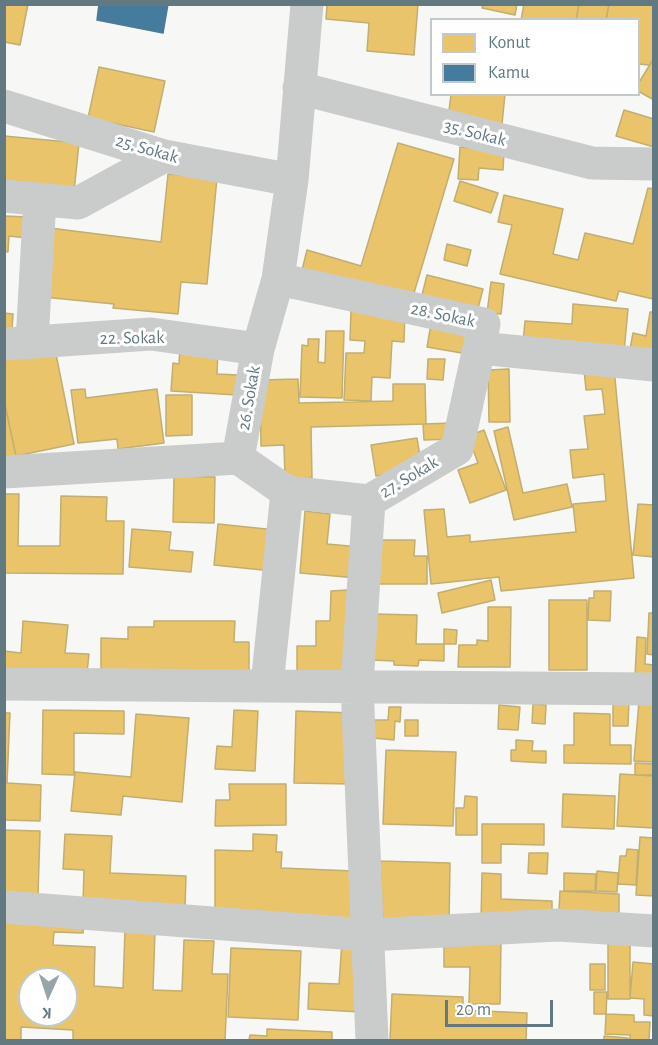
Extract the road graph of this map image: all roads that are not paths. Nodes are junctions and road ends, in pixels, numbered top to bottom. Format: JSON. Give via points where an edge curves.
{"nodes":[{"id":1,"x":307,"y":4,"type":"edge"},
{"id":2,"x":299,"y":88,"type":"junction"},
{"id":3,"x":4,"y":106,"type":"edge"},
{"id":4,"x":164,"y":156,"type":"junction"},
{"id":5,"x":654,"y":164,"type":"edge"},
{"id":6,"x":292,"y":180,"type":"junction"},
{"id":7,"x":4,"y":196,"type":"edge"},
{"id":8,"x":39,"y":199,"type":"junction"},
{"id":9,"x":278,"y":279,"type":"junction"},
{"id":10,"x":18,"y":343,"type":"edge"},
{"id":11,"x":479,"y":348,"type":"junction"},
{"id":12,"x":258,"y":349,"type":"junction"},
{"id":13,"x":654,"y":365,"type":"edge"},
{"id":14,"x":238,"y":458,"type":"junction"},
{"id":15,"x":4,"y":472,"type":"edge"},
{"id":16,"x":287,"y":492,"type":"junction"},
{"id":17,"x":369,"y":501,"type":"junction"},
{"id":18,"x":4,"y":684,"type":"edge"},
{"id":19,"x":267,"y":685,"type":"junction"},
{"id":20,"x":357,"y":685,"type":"junction"},
{"id":21,"x":654,"y":688,"type":"edge"},
{"id":22,"x":4,"y":907,"type":"edge"},
{"id":23,"x":654,"y":931,"type":"edge"},
{"id":24,"x":368,"y":935,"type":"junction"},
{"id":25,"x":372,"y":1041,"type":"edge"}],
"edges":[{"from":1,"to":2,"type":"street","name":"26. Sokak"},
{"from":2,"to":5,"type":"street","name":"35. Sokak","via":[[592,163]]},
{"from":2,"to":6,"type":"street","name":"26. Sokak"},
{"from":3,"to":4,"type":"street","name":"25. Sokak"},
{"from":4,"to":6,"type":"street","name":"25. Sokak"},
{"from":4,"to":8,"type":"street","via":[[78,203]]},
{"from":6,"to":9,"type":"street","name":"26. Sokak"},
{"from":7,"to":8,"type":"street"},
{"from":8,"to":10,"type":"street"},
{"from":9,"to":11,"type":"street","name":"28. Sokak","via":[[484,324]]},
{"from":9,"to":12,"type":"street","name":"26. Sokak"},
{"from":10,"to":12,"type":"street","name":"22. Sokak","via":[[151,334]]},
{"from":11,"to":13,"type":"street","name":"28. Sokak"},
{"from":11,"to":17,"type":"street","name":"27. Sokak","via":[[456,449]]},
{"from":12,"to":14,"type":"street","name":"26. Sokak"},
{"from":14,"to":15,"type":"street"},
{"from":14,"to":16,"type":"street"},
{"from":16,"to":17,"type":"street"},
{"from":16,"to":19,"type":"street"},
{"from":17,"to":20,"type":"street","name":"27. Sokak"},
{"from":18,"to":19,"type":"street"},
{"from":19,"to":20,"type":"street"},
{"from":20,"to":21,"type":"street"},
{"from":20,"to":24,"type":"street","name":"27. Sokak"},
{"from":22,"to":24,"type":"street"},
{"from":23,"to":24,"type":"street","via":[[558,925]]},
{"from":24,"to":25,"type":"street","name":"27. Sokak"}]}
